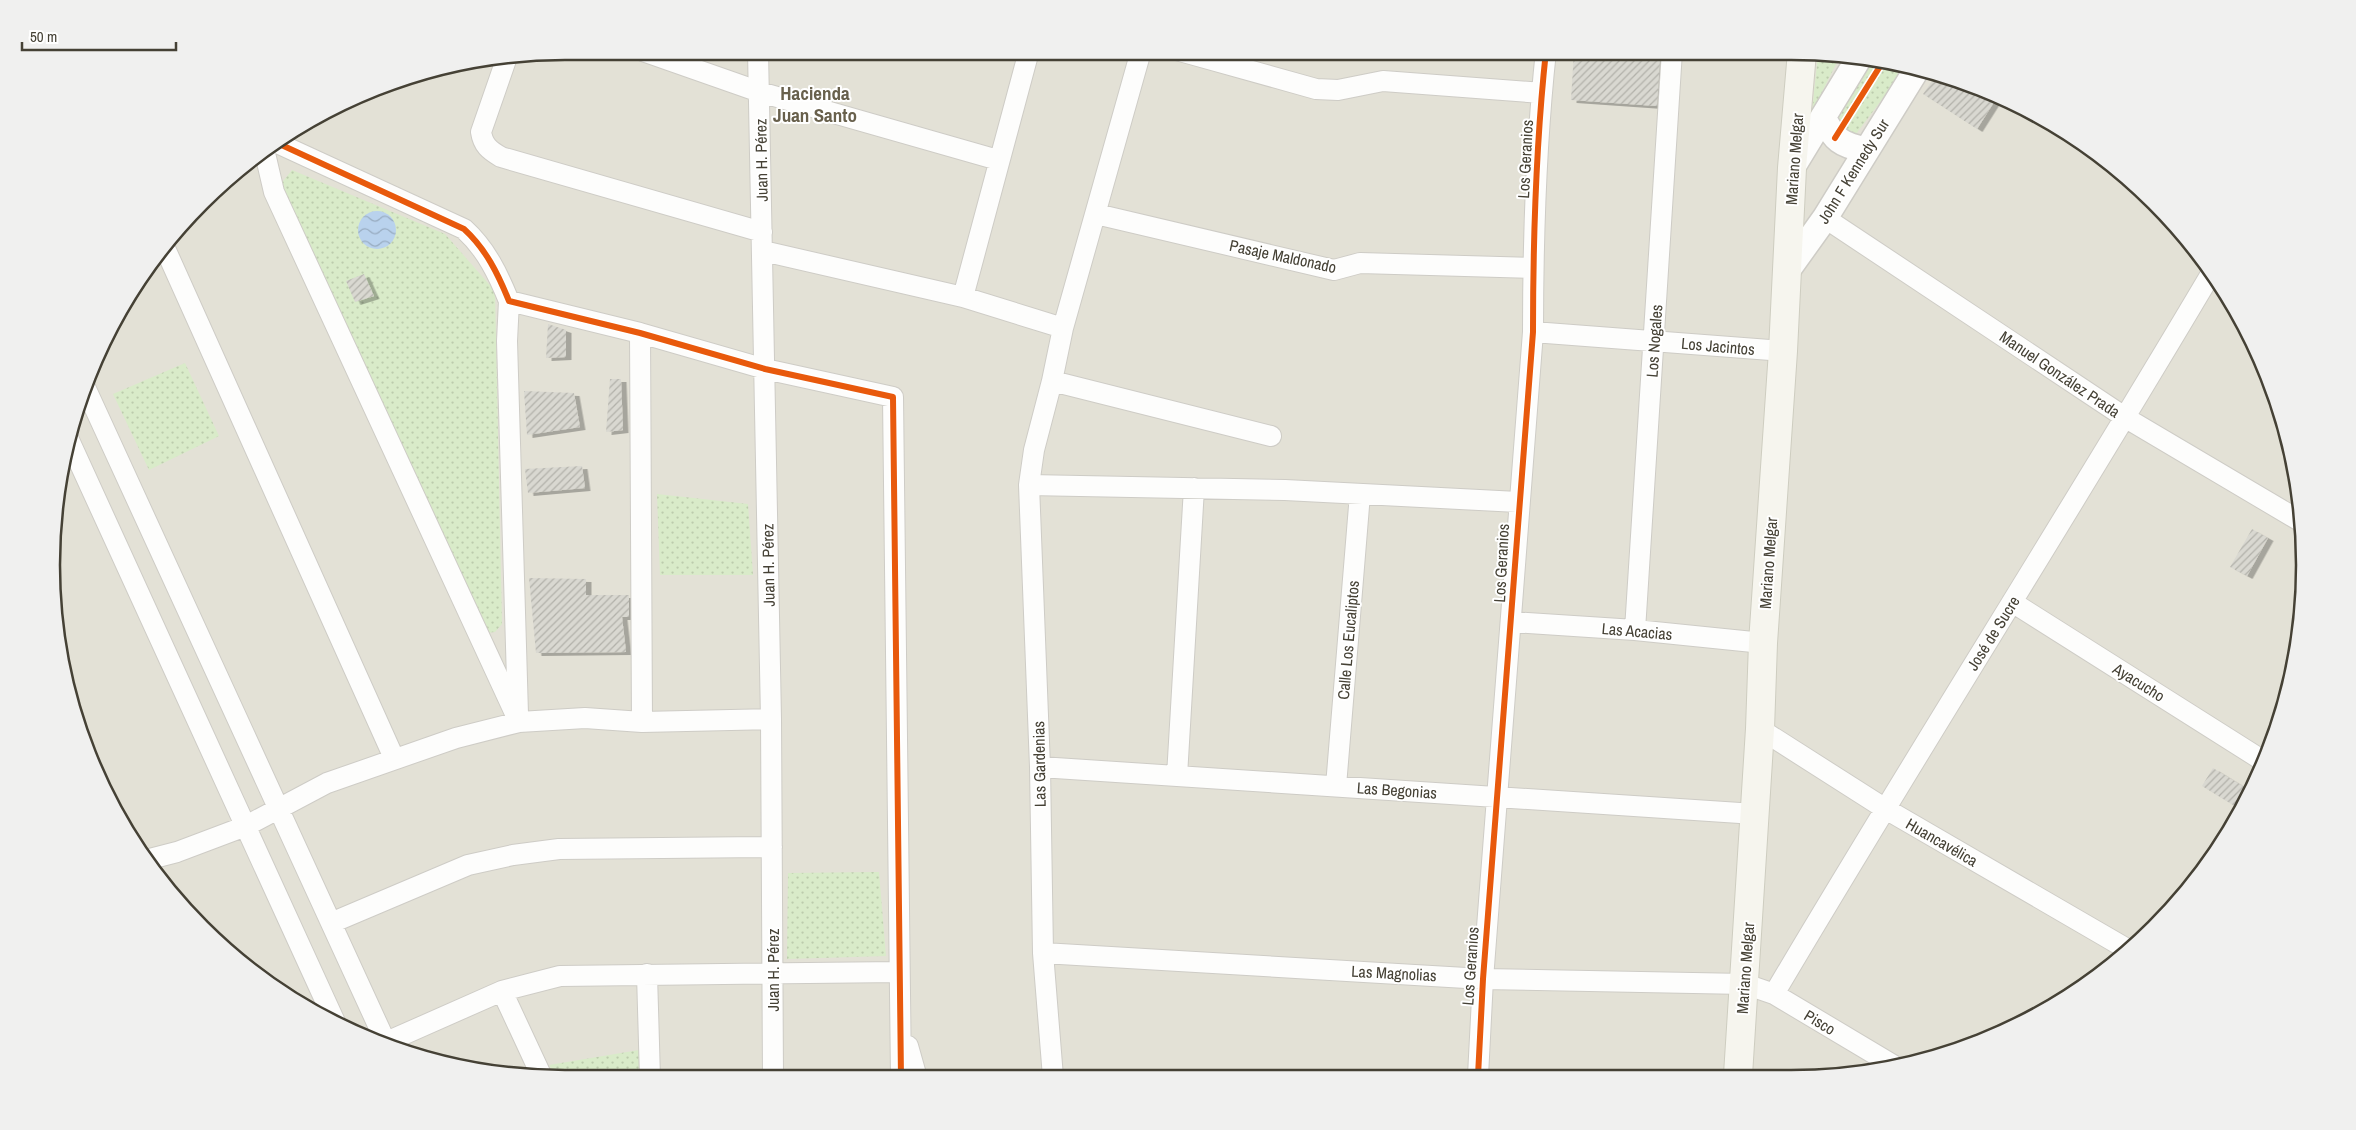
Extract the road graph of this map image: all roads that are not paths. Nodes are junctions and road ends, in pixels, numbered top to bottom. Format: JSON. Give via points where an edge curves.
{"nodes":[{"id":1,"x":669,"y":60,"type":"edge"},
{"id":2,"x":758,"y":60,"type":"edge"},
{"id":3,"x":1026,"y":60,"type":"edge"},
{"id":4,"x":1138,"y":60,"type":"edge"},
{"id":5,"x":1211,"y":60,"type":"edge"},
{"id":6,"x":1545,"y":60,"type":"edge"},
{"id":7,"x":1671,"y":60,"type":"edge"},
{"id":8,"x":1801,"y":60,"type":"edge"},
{"id":9,"x":505,"y":63,"type":"edge"},
{"id":10,"x":1855,"y":64,"type":"edge"},
{"id":11,"x":1913,"y":75,"type":"edge"},
{"id":12,"x":760,"y":92,"type":"junction"},
{"id":13,"x":1542,"y":93,"type":"junction"},
{"id":14,"x":1823,"y":117,"type":"junction"},
{"id":15,"x":283,"y":146,"type":"edge"},
{"id":16,"x":1866,"y":150,"type":"junction"},
{"id":17,"x":266,"y":158,"type":"edge"},
{"id":18,"x":998,"y":160,"type":"junction"},
{"id":19,"x":1792,"y":168,"type":"junction"},
{"id":20,"x":1096,"y":214,"type":"junction"},
{"id":21,"x":1825,"y":218,"type":"junction"},
{"id":22,"x":762,"y":242,"type":"junction"},
{"id":23,"x":167,"y":254,"type":"edge"},
{"id":24,"x":1533,"y":268,"type":"junction"},
{"id":25,"x":1787,"y":272,"type":"junction"},
{"id":26,"x":2208,"y":279,"type":"edge"},
{"id":27,"x":963,"y":297,"type":"junction"},
{"id":28,"x":509,"y":301,"type":"junction"},
{"id":29,"x":1063,"y":328,"type":"junction"},
{"id":30,"x":1533,"y":332,"type":"junction"},
{"id":31,"x":640,"y":333,"type":"junction"},
{"id":32,"x":1654,"y":341,"type":"junction"},
{"id":33,"x":1783,"y":351,"type":"junction"},
{"id":34,"x":765,"y":369,"type":"junction"},
{"id":35,"x":1052,"y":381,"type":"junction"},
{"id":36,"x":89,"y":396,"type":"edge"},
{"id":37,"x":2126,"y":418,"type":"junction"},
{"id":38,"x":1271,"y":436,"type":"dead end"},
{"id":39,"x":74,"y":450,"type":"edge"},
{"id":40,"x":1029,"y":485,"type":"junction"},
{"id":41,"x":1194,"y":488,"type":"junction"},
{"id":42,"x":1360,"y":494,"type":"junction"},
{"id":43,"x":1518,"y":502,"type":"junction"},
{"id":44,"x":2294,"y":518,"type":"edge"},
{"id":45,"x":2012,"y":602,"type":"junction"},
{"id":46,"x":1511,"y":622,"type":"junction"},
{"id":47,"x":1635,"y":630,"type":"junction"},
{"id":48,"x":1763,"y":643,"type":"junction"},
{"id":49,"x":770,"y":719,"type":"junction"},
{"id":50,"x":519,"y":722,"type":"junction"},
{"id":51,"x":642,"y":722,"type":"junction"},
{"id":52,"x":1760,"y":729,"type":"junction"},
{"id":53,"x":394,"y":758,"type":"junction"},
{"id":54,"x":2258,"y":758,"type":"edge"},
{"id":55,"x":1040,"y":767,"type":"junction"},
{"id":56,"x":1177,"y":776,"type":"junction"},
{"id":57,"x":1336,"y":786,"type":"junction"},
{"id":58,"x":1497,"y":796,"type":"junction"},
{"id":59,"x":1884,"y":808,"type":"junction"},
{"id":60,"x":277,"y":809,"type":"junction"},
{"id":61,"x":1755,"y":814,"type":"junction"},
{"id":62,"x":246,"y":826,"type":"junction"},
{"id":63,"x":772,"y":847,"type":"junction"},
{"id":64,"x":154,"y":858,"type":"edge"},
{"id":65,"x":331,"y":923,"type":"junction"},
{"id":66,"x":2122,"y":946,"type":"edge"},
{"id":67,"x":1043,"y":953,"type":"junction"},
{"id":68,"x":899,"y":972,"type":"junction"},
{"id":69,"x":772,"y":973,"type":"junction"},
{"id":70,"x":647,"y":974,"type":"junction"},
{"id":71,"x":1482,"y":978,"type":"junction"},
{"id":72,"x":1745,"y":984,"type":"junction"},
{"id":73,"x":502,"y":991,"type":"junction"},
{"id":74,"x":1774,"y":994,"type":"junction"},
{"id":75,"x":330,"y":1012,"type":"edge"},
{"id":76,"x":902,"y":1022,"type":"junction"},
{"id":77,"x":381,"y":1035,"type":"edge"},
{"id":78,"x":394,"y":1040,"type":"edge"},
{"id":79,"x":1885,"y":1061,"type":"edge"},
{"id":80,"x":539,"y":1069,"type":"edge"},
{"id":81,"x":650,"y":1070,"type":"edge"},
{"id":82,"x":773,"y":1070,"type":"edge"},
{"id":83,"x":901,"y":1070,"type":"edge"},
{"id":84,"x":915,"y":1070,"type":"edge"},
{"id":85,"x":1051,"y":1070,"type":"edge"},
{"id":86,"x":1478,"y":1070,"type":"edge"},
{"id":87,"x":1738,"y":1070,"type":"edge"}],
"edges":[{"from":1,"to":12,"type":"street"},
{"from":2,"to":12,"type":"street","name":"Juan H. Pérez"},
{"from":3,"to":18,"type":"street"},
{"from":4,"to":20,"type":"street","name":"Las Gardenias"},
{"from":5,"to":13,"type":"street","via":[[1316,90],[1338,90],[1383,81]]},
{"from":6,"to":13,"type":"street","name":"Los Geranios"},
{"from":7,"to":32,"type":"street","name":"Los Nogales"},
{"from":8,"to":19,"type":"main road","name":"Mariano Melgar"},
{"from":9,"to":22,"type":"street","via":[[481,132],[483,143],[490,150],[501,157]]},
{"from":10,"to":14,"type":"street"},
{"from":11,"to":16,"type":"street","name":"John F Kennedy Sur"},
{"from":12,"to":18,"type":"street"},
{"from":12,"to":22,"type":"street","name":"Juan H. Pérez"},
{"from":13,"to":24,"type":"street","name":"Los Geranios"},
{"from":14,"to":16,"type":"street","via":[[1835,138]]},
{"from":14,"to":19,"type":"street"},
{"from":15,"to":28,"type":"street","via":[[464,229],[478,241]]},
{"from":16,"to":21,"type":"street","name":"John F Kennedy Sur"},
{"from":17,"to":50,"type":"street","via":[[274,192]]},
{"from":18,"to":27,"type":"street"},
{"from":19,"to":25,"type":"main road","name":"Mariano Melgar"},
{"from":20,"to":24,"type":"street","name":"Pasaje Maldonado","via":[[1334,270],[1360,263]]},
{"from":20,"to":29,"type":"street","name":"Las Gardenias"},
{"from":21,"to":25,"type":"street","name":"John F Kennedy Sur"},
{"from":21,"to":37,"type":"street","name":"Manuel González Prada"},
{"from":22,"to":27,"type":"street"},
{"from":22,"to":34,"type":"street","name":"Juan H. Pérez"},
{"from":23,"to":53,"type":"street"},
{"from":24,"to":30,"type":"street","name":"Los Geranios"},
{"from":25,"to":33,"type":"main road","name":"Mariano Melgar"},
{"from":26,"to":37,"type":"street","name":"José de Sucre"},
{"from":27,"to":29,"type":"street"},
{"from":28,"to":31,"type":"street"},
{"from":28,"to":50,"type":"street","via":[[507,341]]},
{"from":29,"to":35,"type":"street","name":"Las Gardenias"},
{"from":30,"to":32,"type":"street","name":"Los Jacintos"},
{"from":30,"to":43,"type":"street","name":"Los Geranios"},
{"from":31,"to":34,"type":"street"},
{"from":31,"to":51,"type":"street"},
{"from":32,"to":33,"type":"street","name":"Los Jacintos"},
{"from":32,"to":47,"type":"street","name":"Los Nogales"},
{"from":33,"to":48,"type":"main road","name":"Mariano Melgar"},
{"from":34,"to":49,"type":"street","name":"Juan H. Pérez"},
{"from":34,"to":68,"type":"street","via":[[890,395],[894,401]]},
{"from":35,"to":38,"type":"street"},
{"from":35,"to":40,"type":"street","name":"Las Gardenias","via":[[1034,450]]},
{"from":36,"to":60,"type":"street"},
{"from":37,"to":44,"type":"street","name":"Manuel González Prada"},
{"from":37,"to":45,"type":"street","name":"José de Sucre"},
{"from":39,"to":62,"type":"street"},
{"from":40,"to":41,"type":"street"},
{"from":40,"to":55,"type":"street","name":"Las Gardenias"},
{"from":41,"to":42,"type":"street"},
{"from":41,"to":56,"type":"street"},
{"from":42,"to":43,"type":"street"},
{"from":42,"to":57,"type":"street","name":"Calle Los Eucaliptos"},
{"from":43,"to":46,"type":"street","name":"Los Geranios"},
{"from":45,"to":54,"type":"street","name":"Ayacucho"},
{"from":45,"to":59,"type":"street","name":"José de Sucre"},
{"from":46,"to":47,"type":"street","name":"Las Acacias"},
{"from":46,"to":58,"type":"street","name":"Los Geranios"},
{"from":47,"to":48,"type":"street","name":"Las Acacias"},
{"from":48,"to":52,"type":"main road","name":"Mariano Melgar"},
{"from":49,"to":51,"type":"street"},
{"from":49,"to":63,"type":"street","name":"Juan H. Pérez"},
{"from":50,"to":51,"type":"street","via":[[585,718]]},
{"from":50,"to":53,"type":"street"},
{"from":52,"to":59,"type":"street","name":"Huancavélica"},
{"from":52,"to":61,"type":"main road","name":"Mariano Melgar"},
{"from":53,"to":60,"type":"street","via":[[327,783]]},
{"from":55,"to":56,"type":"street","name":"Las Begonias"},
{"from":55,"to":67,"type":"street","name":"Las Gardenias"},
{"from":56,"to":57,"type":"street","name":"Las Begonias"},
{"from":57,"to":58,"type":"street","name":"Las Begonias"},
{"from":58,"to":61,"type":"street","name":"Las Begonias"},
{"from":58,"to":71,"type":"street","name":"Los Geranios"},
{"from":59,"to":66,"type":"street","name":"Huancavélica"},
{"from":59,"to":74,"type":"street","name":"José de Sucre"},
{"from":60,"to":62,"type":"street"},
{"from":60,"to":65,"type":"street"},
{"from":61,"to":72,"type":"main road","name":"Mariano Melgar"},
{"from":62,"to":64,"type":"street"},
{"from":62,"to":75,"type":"street"},
{"from":63,"to":65,"type":"street","via":[[558,849],[513,855],[468,865]]},
{"from":63,"to":69,"type":"street","name":"Juan H. Pérez"},
{"from":65,"to":77,"type":"street"},
{"from":67,"to":71,"type":"street","name":"Las Magnolias"},
{"from":67,"to":85,"type":"street","name":"Las Gardenias"},
{"from":68,"to":69,"type":"street"},
{"from":68,"to":76,"type":"street"},
{"from":69,"to":70,"type":"street"},
{"from":69,"to":82,"type":"street","name":"Juan H. Pérez"},
{"from":70,"to":73,"type":"street","via":[[560,976]]},
{"from":70,"to":81,"type":"street"},
{"from":71,"to":72,"type":"street","name":"Las Magnolias"},
{"from":71,"to":86,"type":"street","name":"Los Geranios"},
{"from":72,"to":74,"type":"street","name":"Pisco"},
{"from":72,"to":87,"type":"main road","name":"Mariano Melgar"},
{"from":73,"to":78,"type":"street"},
{"from":73,"to":80,"type":"street"},
{"from":74,"to":79,"type":"street","name":"Pisco"},
{"from":76,"to":83,"type":"street"},
{"from":76,"to":84,"type":"street"}]}
